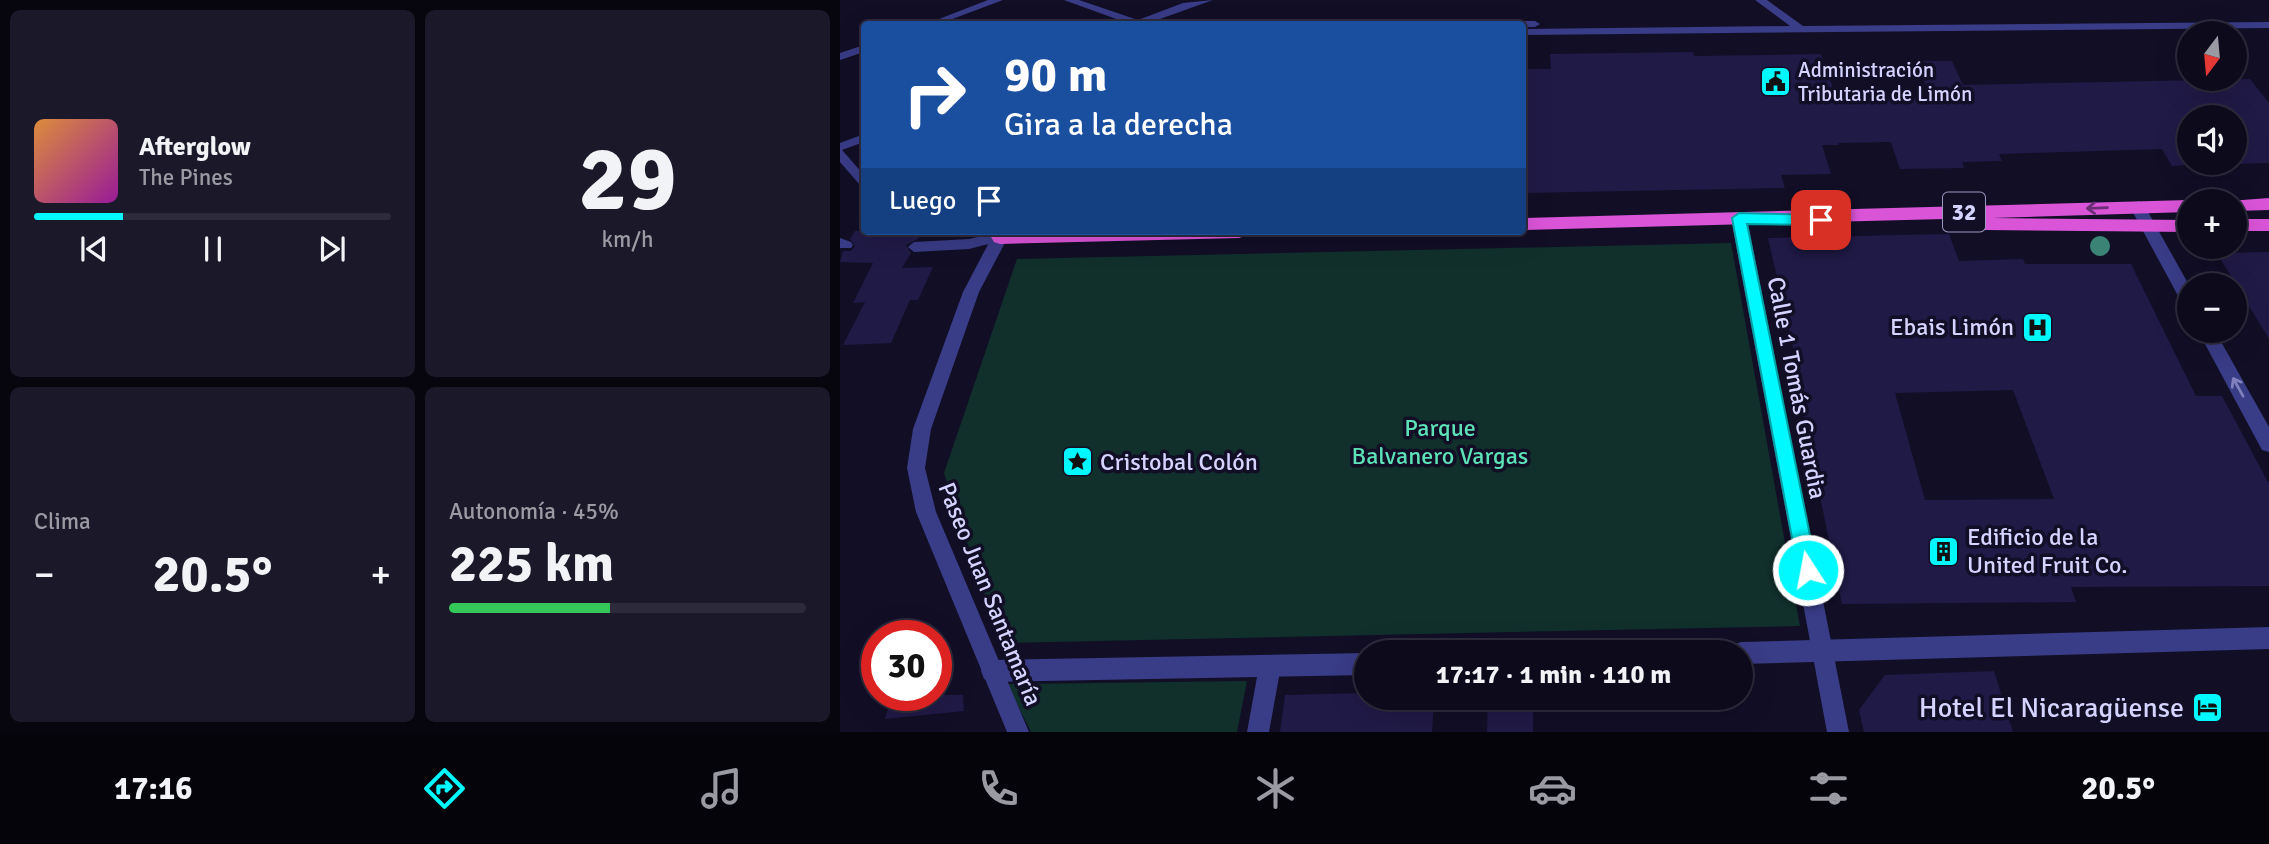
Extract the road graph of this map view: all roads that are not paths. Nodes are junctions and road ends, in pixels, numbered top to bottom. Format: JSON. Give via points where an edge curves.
{"nodes":[{"id":1,"x":998,"y":0,"type":"edge"},
{"id":2,"x":1069,"y":0,"type":"edge"},
{"id":3,"x":1208,"y":0,"type":"edge"},
{"id":4,"x":1760,"y":0,"type":"edge"},
{"id":5,"x":938,"y":21,"type":"edge"},
{"id":6,"x":1130,"y":21,"type":"edge"},
{"id":7,"x":1147,"y":21,"type":"edge"},
{"id":8,"x":1526,"y":24,"type":"edge"},
{"id":9,"x":2269,"y":24,"type":"edge"},
{"id":10,"x":1802,"y":30,"type":"junction"},
{"id":11,"x":1526,"y":32,"type":"edge"},
{"id":12,"x":861,"y":49,"type":"edge"},
{"id":13,"x":840,"y":57,"type":"edge"},
{"id":14,"x":861,"y":139,"type":"edge"},
{"id":15,"x":840,"y":147,"type":"edge"},
{"id":16,"x":840,"y":154,"type":"edge"},
{"id":17,"x":861,"y":178,"type":"edge"},
{"id":18,"x":2269,"y":204,"type":"edge"},
{"id":19,"x":2247,"y":205,"type":"edge"},
{"id":20,"x":2177,"y":206,"type":"edge"},
{"id":21,"x":2138,"y":207,"type":"junction"},
{"id":22,"x":1739,"y":218,"type":"junction"},
{"id":23,"x":1526,"y":224,"type":"edge"},
{"id":24,"x":2247,"y":225,"type":"edge"},
{"id":25,"x":2269,"y":225,"type":"edge"},
{"id":26,"x":2177,"y":226,"type":"edge"},
{"id":27,"x":2149,"y":227,"type":"junction"},
{"id":28,"x":990,"y":235,"type":"edge"},
{"id":29,"x":992,"y":235,"type":"edge"},
{"id":30,"x":914,"y":247,"type":"dead end"},
{"id":31,"x":2177,"y":278,"type":"edge"},
{"id":32,"x":2213,"y":343,"type":"edge"},
{"id":33,"x":2269,"y":444,"type":"edge"},
{"id":34,"x":2269,"y":638,"type":"edge"},
{"id":35,"x":1823,"y":651,"type":"junction"},
{"id":36,"x":1753,"y":653,"type":"edge"},
{"id":37,"x":1354,"y":664,"type":"edge"},
{"id":38,"x":1270,"y":667,"type":"junction"},
{"id":39,"x":992,"y":671,"type":"junction"},
{"id":40,"x":1018,"y":732,"type":"edge"},
{"id":41,"x":1258,"y":732,"type":"edge"},
{"id":42,"x":1838,"y":732,"type":"edge"}],
"edges":[{"from":1,"to":5,"type":"lane"},
{"from":2,"to":6,"type":"lane"},
{"from":3,"to":7,"type":"lane"},
{"from":4,"to":10,"type":"lane"},
{"from":8,"to":10,"type":"lane","via":[[1703,24]]},
{"from":9,"to":10,"type":"lane"},
{"from":10,"to":11,"type":"lane"},
{"from":12,"to":13,"type":"lane"},
{"from":14,"to":15,"type":"lane"},
{"from":16,"to":17,"type":"lane"},
{"from":18,"to":19,"type":"highway"},
{"from":20,"to":21,"type":"highway","number":"32"},
{"from":21,"to":22,"type":"highway","number":"32","one_way":true},
{"from":21,"to":27,"type":"street"},
{"from":22,"to":23,"type":"highway","number":"32"},
{"from":22,"to":27,"type":"highway","number":"32"},
{"from":22,"to":35,"type":"street","name":"Calle 1 Tomás Guardia"},
{"from":24,"to":25,"type":"highway"},
{"from":26,"to":27,"type":"highway","number":"32"},
{"from":27,"to":31,"type":"street"},
{"from":28,"to":30,"type":"lane","via":[[969,244]]},
{"from":29,"to":39,"type":"street","name":"Paseo Juan Santamaría","via":[[922,429],[916,468],[926,512]]},
{"from":33,"to":32,"type":"street","one_way":true},
{"from":34,"to":35,"type":"street"},
{"from":35,"to":36,"type":"street"},
{"from":35,"to":42,"type":"street","name":"Calle 1 Tomás Guardia"},
{"from":37,"to":38,"type":"street"},
{"from":38,"to":39,"type":"street"},
{"from":38,"to":41,"type":"street"},
{"from":39,"to":40,"type":"street","name":"Paseo Juan Santamaría"}]}
